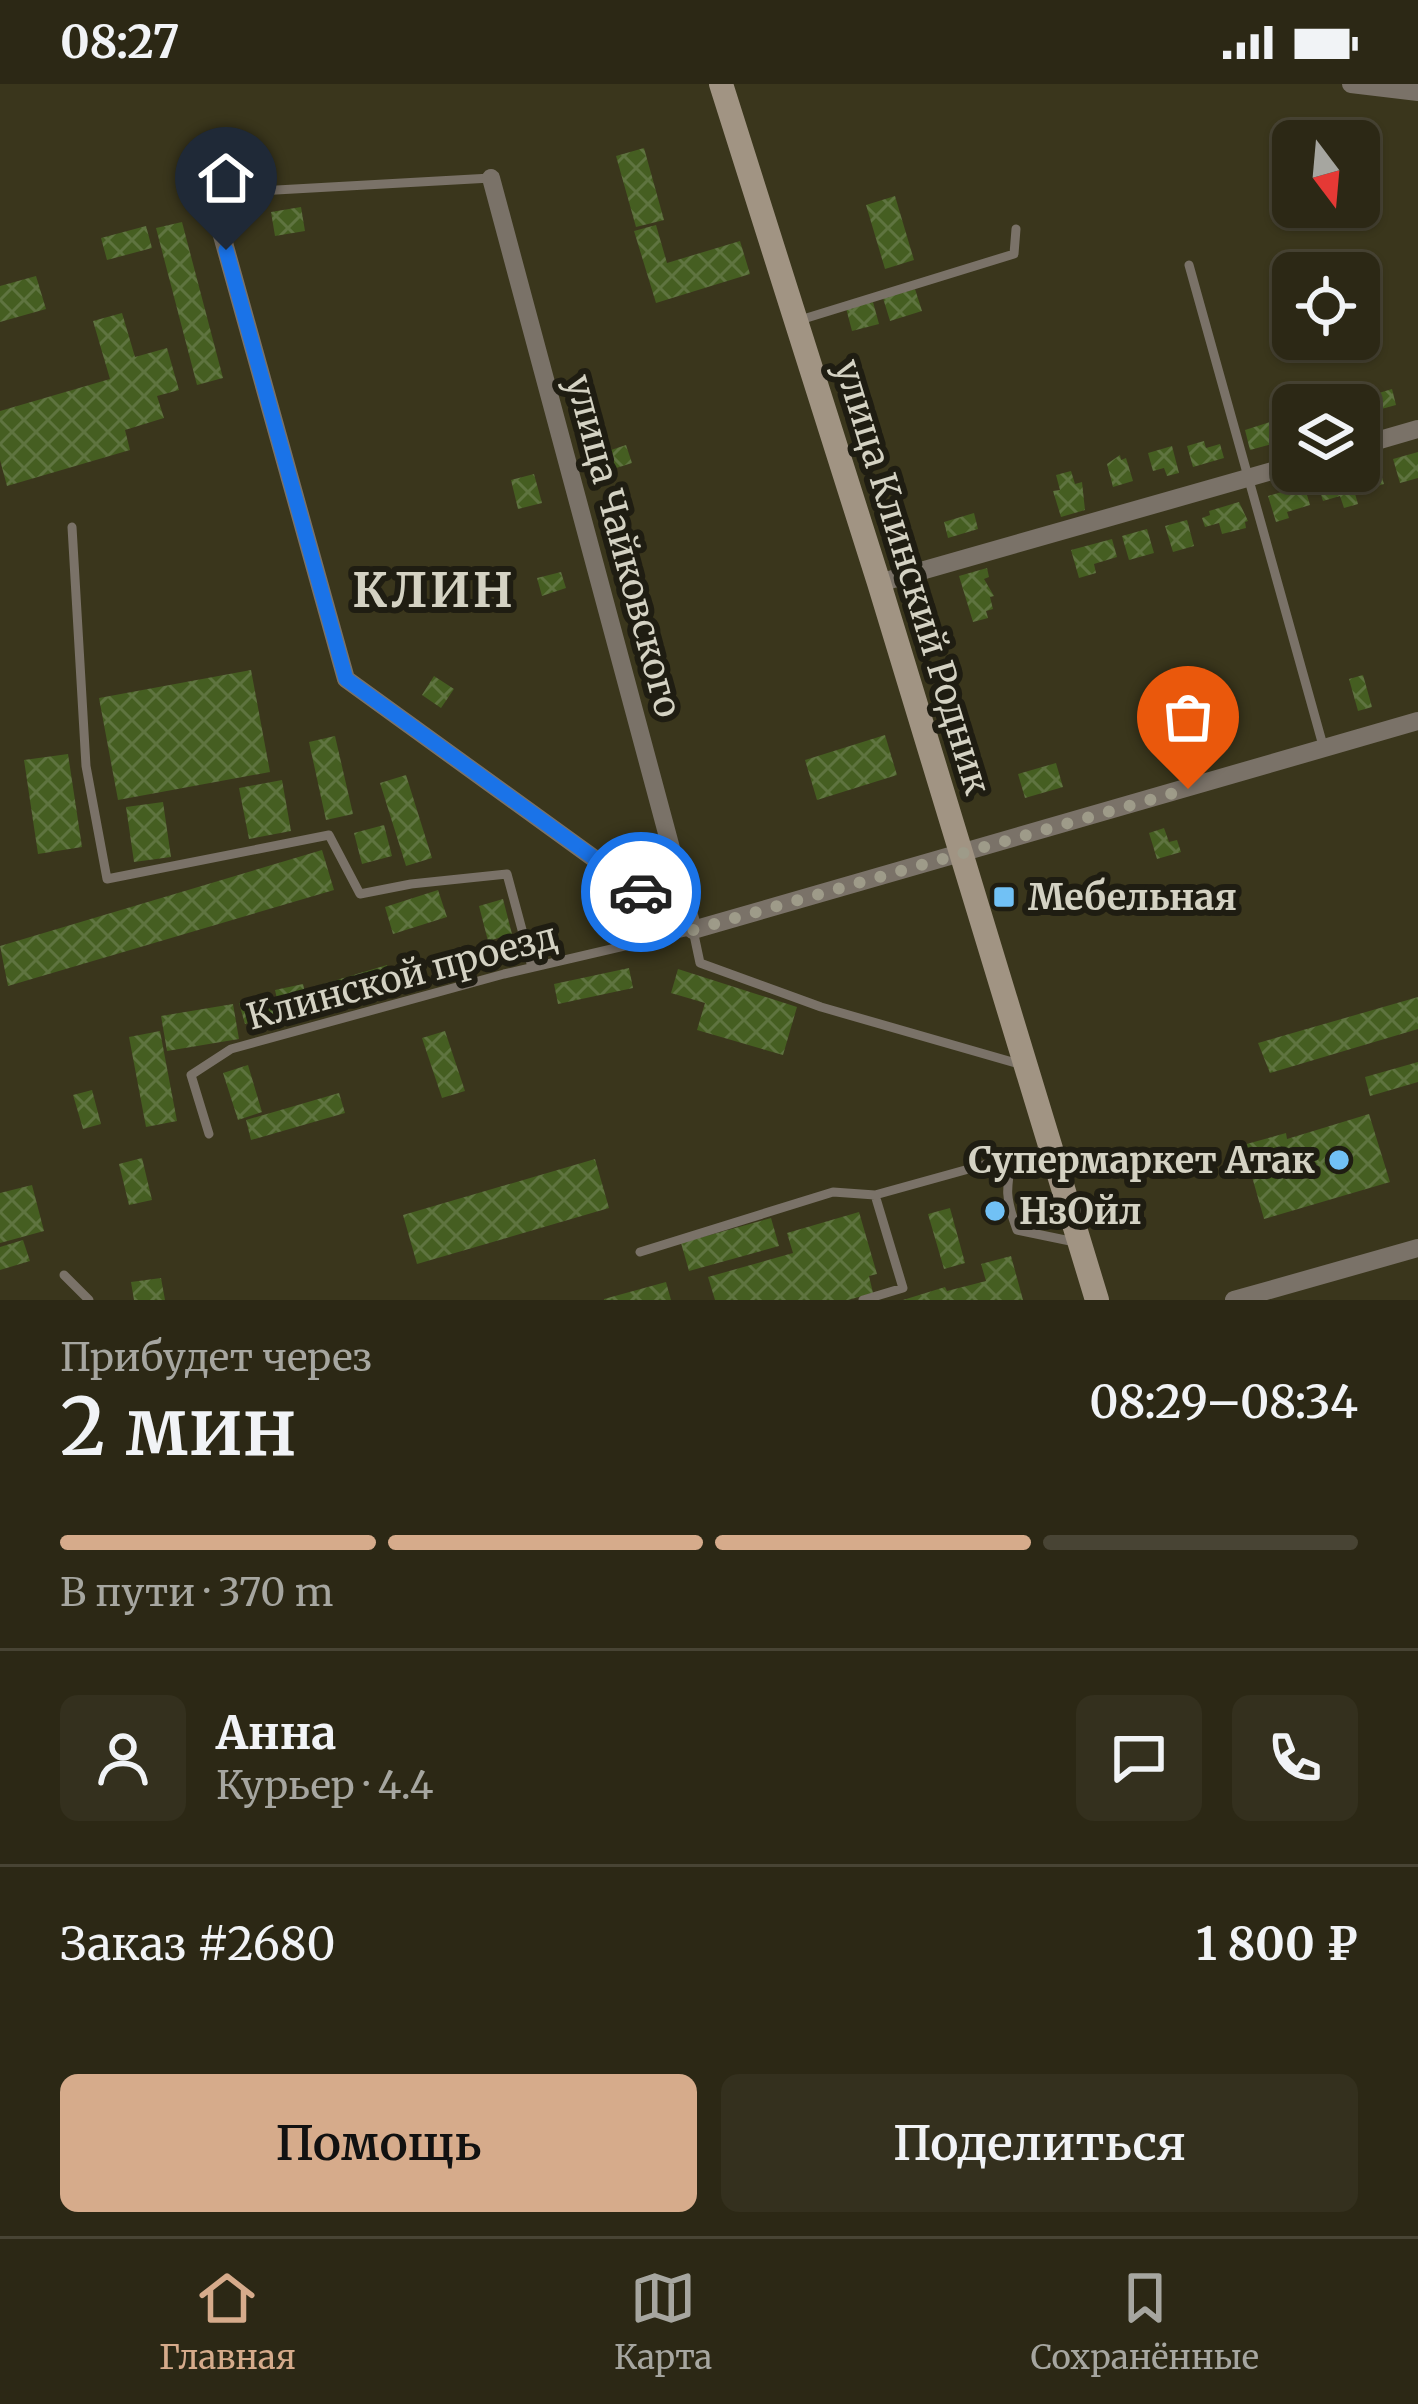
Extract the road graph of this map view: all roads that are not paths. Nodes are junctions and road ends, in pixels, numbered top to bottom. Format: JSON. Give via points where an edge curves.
{"nodes":[{"id":1,"x":721,"y":84,"type":"edge"},
{"id":2,"x":1351,"y":84,"type":"edge"},
{"id":3,"x":1418,"y":92,"type":"edge"},
{"id":4,"x":491,"y":178,"type":"joint"},
{"id":5,"x":203,"y":194,"type":"joint"},
{"id":6,"x":1016,"y":230,"type":"dead end"},
{"id":7,"x":1189,"y":266,"type":"dead end"},
{"id":8,"x":795,"y":322,"type":"junction"},
{"id":9,"x":1418,"y":429,"type":"edge"},
{"id":10,"x":1380,"y":440,"type":"edge"},
{"id":11,"x":1272,"y":471,"type":"edge"},
{"id":12,"x":1251,"y":477,"type":"junction"},
{"id":13,"x":72,"y":527,"type":"dead end"},
{"id":14,"x":879,"y":584,"type":"junction"},
{"id":15,"x":1418,"y":721,"type":"edge"},
{"id":16,"x":1324,"y":749,"type":"junction"},
{"id":17,"x":962,"y":855,"type":"junction"},
{"id":18,"x":693,"y":930,"type":"junction"},
{"id":19,"x":532,"y":967,"type":"junction"},
{"id":20,"x":1024,"y":1065,"type":"junction"},
{"id":21,"x":209,"y":1134,"type":"dead end"},
{"id":22,"x":1050,"y":1149,"type":"junction"},
{"id":23,"x":1012,"y":1157,"type":"junction"},
{"id":24,"x":875,"y":1195,"type":"junction"},
{"id":25,"x":1079,"y":1242,"type":"junction"},
{"id":26,"x":1418,"y":1249,"type":"edge"},
{"id":27,"x":640,"y":1252,"type":"dead end"},
{"id":28,"x":64,"y":1276,"type":"dead end"},
{"id":29,"x":1257,"y":1297,"type":"edge"},
{"id":30,"x":89,"y":1300,"type":"edge"},
{"id":31,"x":863,"y":1300,"type":"edge"},
{"id":32,"x":1097,"y":1300,"type":"edge"},
{"id":33,"x":1234,"y":1300,"type":"edge"}],
"edges":[{"from":1,"to":8,"type":"main road","name":"улица Клинский Родник"},
{"from":2,"to":3,"type":"street"},
{"from":4,"to":5,"type":"lane"},
{"from":4,"to":18,"type":"street","name":"улица Чайковского"},
{"from":5,"to":18,"type":"street","via":[[214,207],[346,679]]},
{"from":6,"to":8,"type":"lane","via":[[1014,254]]},
{"from":7,"to":12,"type":"lane"},
{"from":8,"to":14,"type":"main road","name":"улица Клинский Родник"},
{"from":9,"to":10,"type":"street"},
{"from":11,"to":12,"type":"street"},
{"from":12,"to":14,"type":"street"},
{"from":12,"to":16,"type":"lane"},
{"from":13,"to":19,"type":"lane","via":[[86,766],[107,879],[329,836],[360,894],[507,874]]},
{"from":14,"to":17,"type":"main road","name":"улица Клинский Родник"},
{"from":15,"to":16,"type":"street"},
{"from":16,"to":17,"type":"street"},
{"from":17,"to":18,"type":"street"},
{"from":17,"to":20,"type":"main road","name":"улица Клинский Родник"},
{"from":18,"to":19,"type":"lane","name":"Клинской проезд"},
{"from":18,"to":20,"type":"lane","via":[[700,963]]},
{"from":19,"to":21,"type":"lane","name":"Клинской проезд","via":[[231,1049],[191,1075]]},
{"from":20,"to":22,"type":"main road","name":"улица Клинский Родник"},
{"from":22,"to":23,"type":"lane"},
{"from":22,"to":25,"type":"main road","name":"улица Клинский Родник"},
{"from":23,"to":24,"type":"lane"},
{"from":23,"to":25,"type":"lane","via":[[1006,1199],[1017,1230]]},
{"from":24,"to":27,"type":"lane","via":[[833,1192]]},
{"from":24,"to":31,"type":"lane","via":[[903,1288]]},
{"from":25,"to":32,"type":"main road","name":"улица Клинский Родник"},
{"from":26,"to":29,"type":"street"},
{"from":28,"to":30,"type":"lane"},
{"from":29,"to":33,"type":"street"}]}
